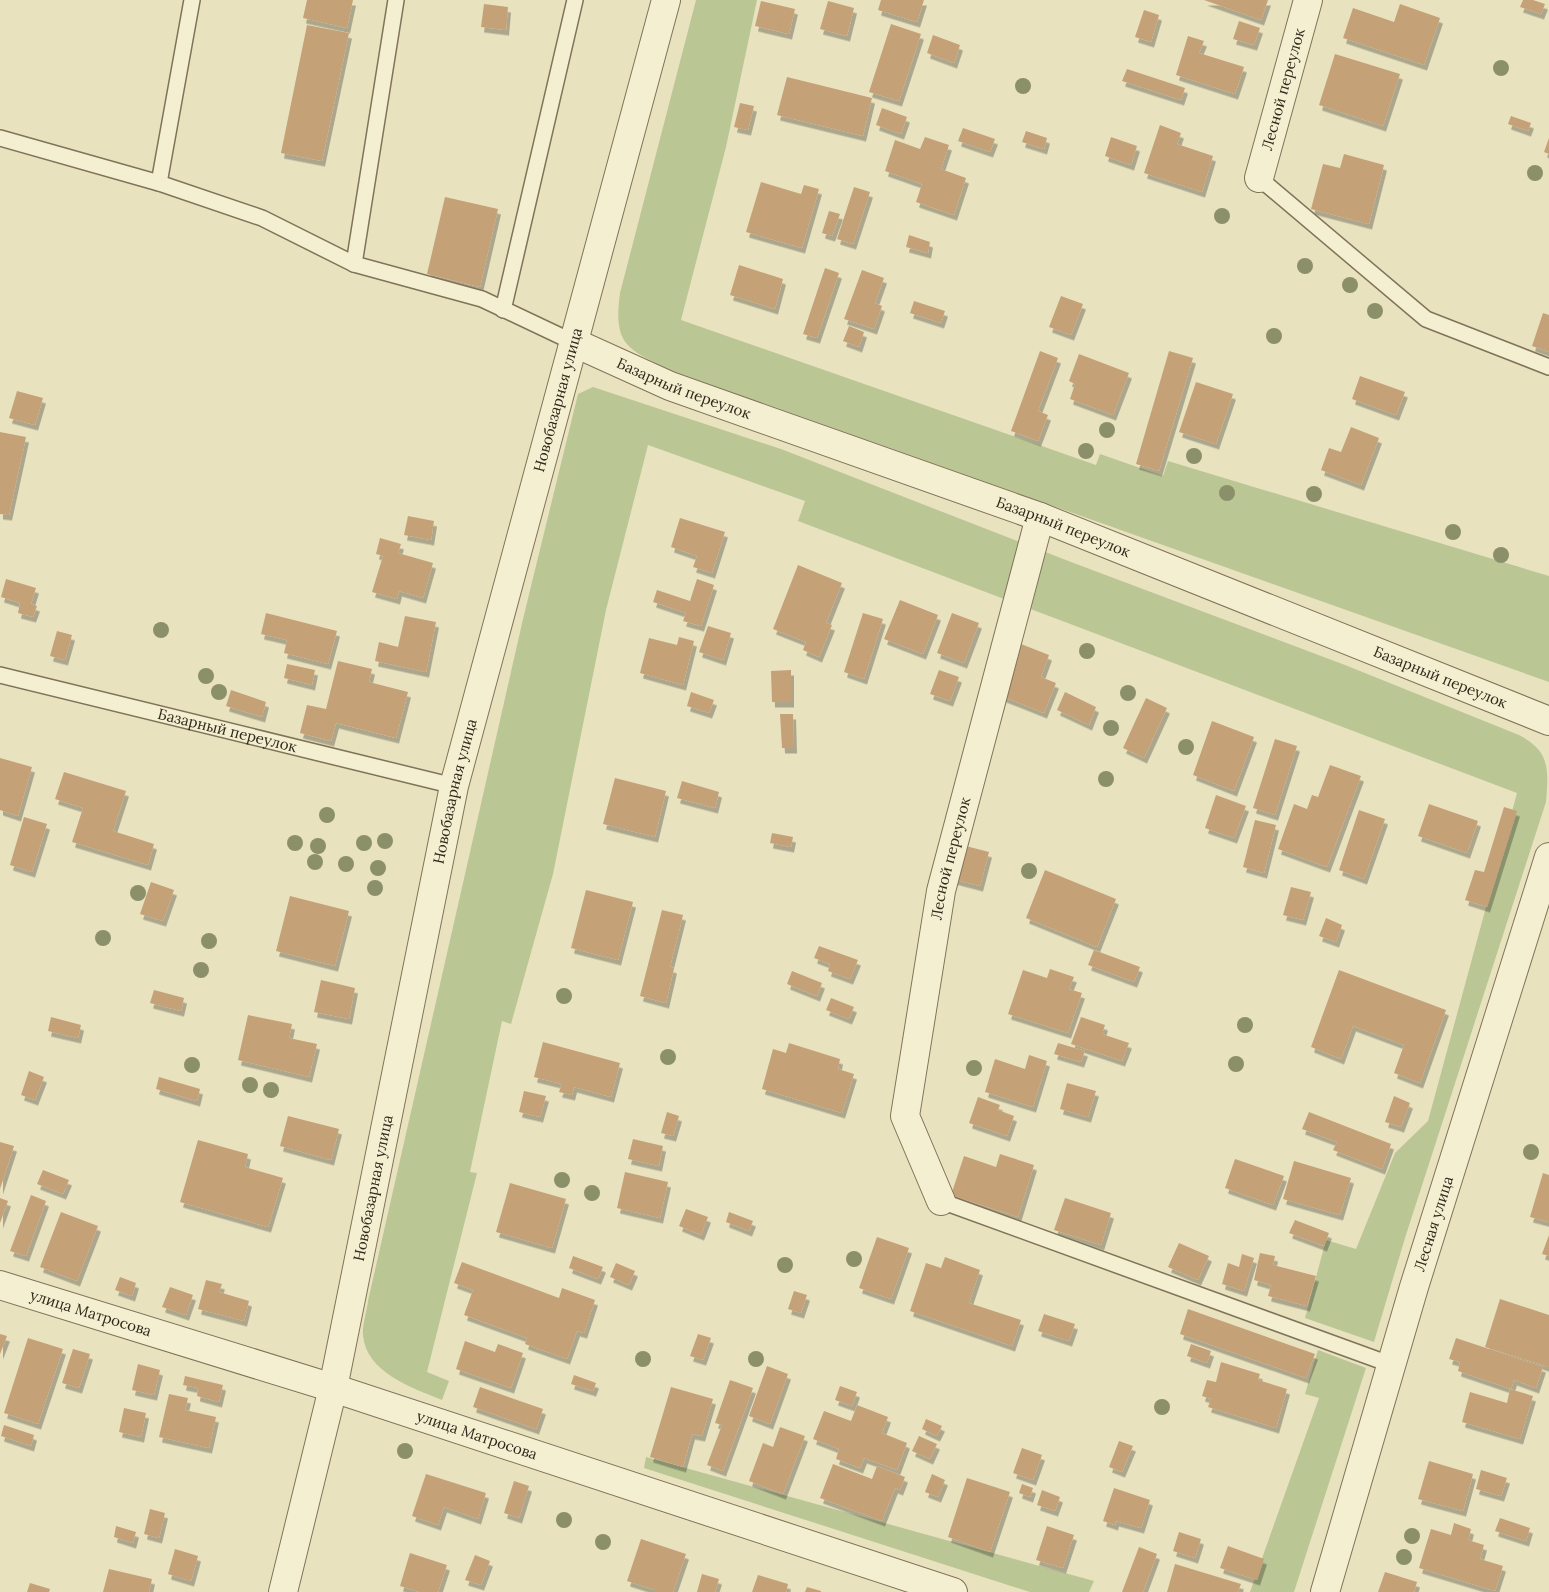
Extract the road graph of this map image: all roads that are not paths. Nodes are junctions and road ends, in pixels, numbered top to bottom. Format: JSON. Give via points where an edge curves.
{"nodes":[{"id":1,"x":192,"y":0,"type":"edge"},
{"id":2,"x":396,"y":0,"type":"edge"},
{"id":3,"x":575,"y":0,"type":"edge"},
{"id":4,"x":666,"y":0,"type":"edge"},
{"id":5,"x":1308,"y":0,"type":"edge"},
{"id":6,"x":0,"y":138,"type":"edge"},
{"id":7,"x":1259,"y":178,"type":"joint"},
{"id":8,"x":159,"y":183,"type":"junction"},
{"id":9,"x":354,"y":264,"type":"junction"},
{"id":10,"x":503,"y":310,"type":"junction"},
{"id":11,"x":575,"y":343,"type":"junction"},
{"id":12,"x":1549,"y":368,"type":"edge"},
{"id":13,"x":1040,"y":517,"type":"junction"},
{"id":14,"x":0,"y":675,"type":"edge"},
{"id":15,"x":1549,"y":721,"type":"edge"},
{"id":16,"x":454,"y":786,"type":"junction"},
{"id":17,"x":1549,"y":857,"type":"edge"},
{"id":18,"x":941,"y":1201,"type":"joint"},
{"id":19,"x":0,"y":1285,"type":"edge"},
{"id":20,"x":1392,"y":1365,"type":"junction"},
{"id":21,"x":334,"y":1388,"type":"junction"},
{"id":22,"x":283,"y":1592,"type":"edge"},
{"id":23,"x":953,"y":1592,"type":"edge"},
{"id":24,"x":1326,"y":1592,"type":"edge"}],
"edges":[{"from":1,"to":8,"type":"lane"},
{"from":2,"to":9,"type":"lane"},
{"from":3,"to":10,"type":"lane"},
{"from":4,"to":11,"type":"street","name":"Новобазарная улица"},
{"from":5,"to":7,"type":"street","name":"Лесной переулок"},
{"from":6,"to":8,"type":"lane"},
{"from":7,"to":12,"type":"lane","via":[[1426,319]]},
{"from":8,"to":9,"type":"lane","via":[[262,218]]},
{"from":9,"to":10,"type":"lane","via":[[482,299]]},
{"from":10,"to":11,"type":"lane"},
{"from":11,"to":13,"type":"street","name":"Базарный переулок","via":[[670,386]]},
{"from":11,"to":16,"type":"street","name":"Новобазарная улица"},
{"from":13,"to":15,"type":"street","name":"Базарный переулок"},
{"from":13,"to":18,"type":"street","name":"Лесной переулок","via":[[942,891],[905,1116]]},
{"from":14,"to":16,"type":"lane","name":"Базарный переулок"},
{"from":16,"to":21,"type":"street","name":"Новобазарная улица"},
{"from":17,"to":20,"type":"street","name":"Лесная улица"},
{"from":18,"to":20,"type":"lane"},
{"from":19,"to":21,"type":"street","name":"улица Матросова"},
{"from":20,"to":24,"type":"street","name":"Лесная улица"},
{"from":21,"to":22,"type":"street","name":"Новобазарная улица"},
{"from":21,"to":23,"type":"street","name":"улица Матросова"}]}
